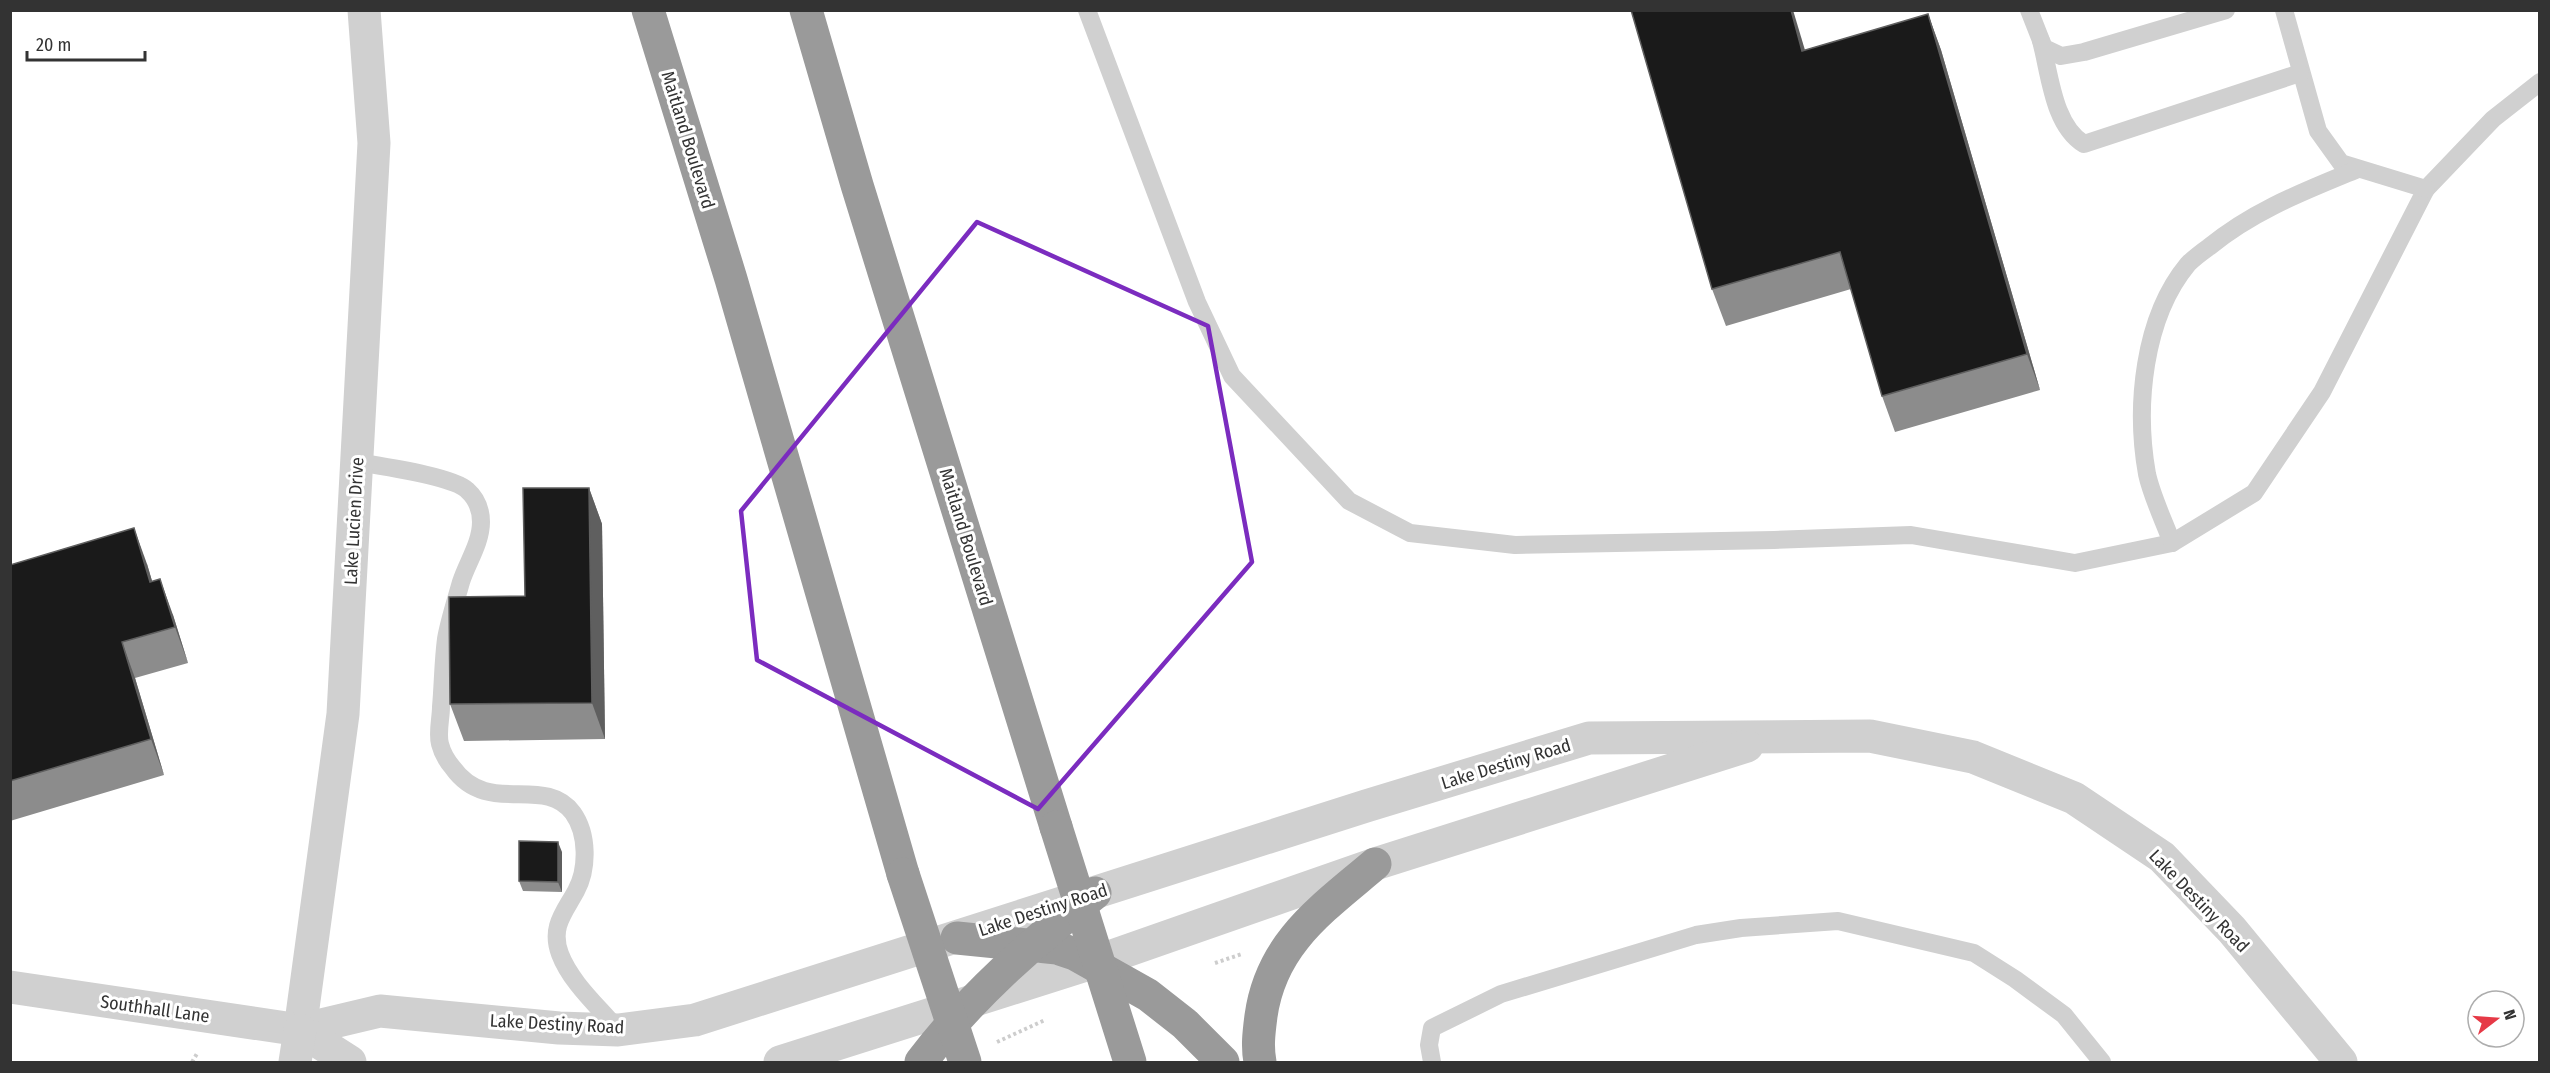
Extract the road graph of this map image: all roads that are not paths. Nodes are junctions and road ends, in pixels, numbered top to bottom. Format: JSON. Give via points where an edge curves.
{"nodes":[{"id":1,"x":364,"y":10,"type":"edge"},
{"id":2,"x":648,"y":10,"type":"edge"},
{"id":3,"x":806,"y":10,"type":"edge"},
{"id":4,"x":824,"y":10,"type":"edge"},
{"id":5,"x":1087,"y":10,"type":"edge"},
{"id":6,"x":2029,"y":10,"type":"edge"},
{"id":7,"x":2226,"y":10,"type":"edge"},
{"id":8,"x":2284,"y":10,"type":"edge"},
{"id":9,"x":2041,"y":42,"type":"junction"},
{"id":10,"x":2300,"y":74,"type":"junction"},
{"id":11,"x":2540,"y":82,"type":"edge"},
{"id":12,"x":2358,"y":169,"type":"junction"},
{"id":13,"x":857,"y":185,"type":"junction"},
{"id":14,"x":2426,"y":189,"type":"junction"},
{"id":15,"x":357,"y":462,"type":"junction"},
{"id":16,"x":2172,"y":543,"type":"junction"},
{"id":17,"x":1780,"y":735,"type":"junction"},
{"id":18,"x":1375,"y":864,"type":"junction"},
{"id":19,"x":1095,"y":893,"type":"junction"},
{"id":20,"x":957,"y":938,"type":"junction"},
{"id":21,"x":1031,"y":945,"type":"junction"},
{"id":22,"x":1092,"y":963,"type":"junction"},
{"id":23,"x":10,"y":987,"type":"edge"},
{"id":24,"x":975,"y":998,"type":"junction"},
{"id":25,"x":300,"y":1030,"type":"junction"},
{"id":26,"x":618,"y":1030,"type":"junction"},
{"id":27,"x":295,"y":1062,"type":"edge"},
{"id":28,"x":350,"y":1062,"type":"edge"},
{"id":29,"x":780,"y":1062,"type":"edge"},
{"id":30,"x":921,"y":1062,"type":"edge"},
{"id":31,"x":965,"y":1062,"type":"edge"},
{"id":32,"x":1130,"y":1062,"type":"edge"},
{"id":33,"x":1223,"y":1062,"type":"edge"},
{"id":34,"x":1260,"y":1062,"type":"edge"},
{"id":35,"x":1432,"y":1062,"type":"edge"},
{"id":36,"x":2102,"y":1062,"type":"edge"},
{"id":37,"x":2341,"y":1062,"type":"edge"}],
"edges":[{"from":1,"to":15,"type":"street","name":"Lake Lucien Drive","via":[[374,143]]},
{"from":2,"to":31,"type":"highway","name":"Maitland Boulevard","bridge":true,"via":[[731,279],[903,874]]},
{"from":3,"to":13,"type":"highway","name":"Maitland Boulevard"},
{"from":4,"to":13,"type":"highway"},
{"from":5,"to":16,"type":"lane","via":[[1197,302],[1232,376],[1349,501],[1410,533],[1515,545],[1911,535],[2075,563]]},
{"from":6,"to":9,"type":"lane"},
{"from":7,"to":9,"type":"lane","via":[[2061,56],[2044,48]]},
{"from":8,"to":10,"type":"lane"},
{"from":9,"to":10,"type":"lane","via":[[2059,111],[2074,138],[2084,144]]},
{"from":10,"to":12,"type":"lane","via":[[2318,131],[2341,163]]},
{"from":11,"to":14,"type":"lane","via":[[2493,120]]},
{"from":12,"to":14,"type":"lane"},
{"from":12,"to":16,"type":"lane","via":[[2260,211],[2225,234],[2188,264],[2169,296],[2151,340],[2141,396],[2148,475]]},
{"from":13,"to":32,"type":"highway","name":"Maitland Boulevard","bridge":true},
{"from":14,"to":16,"type":"lane","via":[[2322,392],[2254,493]]},
{"from":15,"to":25,"type":"street","name":"Lake Lucien Drive","via":[[343,714]]},
{"from":15,"to":26,"type":"lane","via":[[442,480],[465,488],[478,503],[481,522],[476,544],[446,638],[439,742],[462,781],[483,792],[553,796],[574,814],[585,850],[576,891],[557,926],[560,955]]},
{"from":17,"to":18,"type":"street","name":"Lake Destiny Road"},
{"from":17,"to":19,"type":"street","name":"Lake Destiny Road","via":[[1589,738]]},
{"from":17,"to":37,"type":"street","name":"Lake Destiny Road","via":[[1870,736],[1973,757],[2074,798],[2162,856],[2232,930]]},
{"from":18,"to":22,"type":"street","name":"Lake Destiny Road"},
{"from":18,"to":34,"type":"highway","via":[[1311,918],[1284,950],[1264,997],[1257,1048]]},
{"from":19,"to":20,"type":"street","name":"Lake Destiny Road"},
{"from":19,"to":21,"type":"highway"},
{"from":20,"to":21,"type":"highway"},
{"from":20,"to":26,"type":"street","name":"Lake Destiny Road","via":[[695,1020]]},
{"from":21,"to":22,"type":"highway","via":[[1057,948]]},
{"from":21,"to":24,"type":"highway"},
{"from":22,"to":24,"type":"street","name":"Lake Destiny Road"},
{"from":22,"to":33,"type":"highway","via":[[1148,995],[1185,1024]]},
{"from":23,"to":25,"type":"street","name":"Southhall Lane"},
{"from":24,"to":29,"type":"street","name":"Lake Destiny Road"},
{"from":24,"to":30,"type":"highway"},
{"from":25,"to":26,"type":"street","name":"Lake Destiny Road","via":[[380,1011]]},
{"from":25,"to":27,"type":"street"},
{"from":25,"to":28,"type":"street"},
{"from":35,"to":36,"type":"lane","via":[[1432,1028],[1500,994],[1696,935],[1838,921],[1974,953],[2064,1015]]}]}
